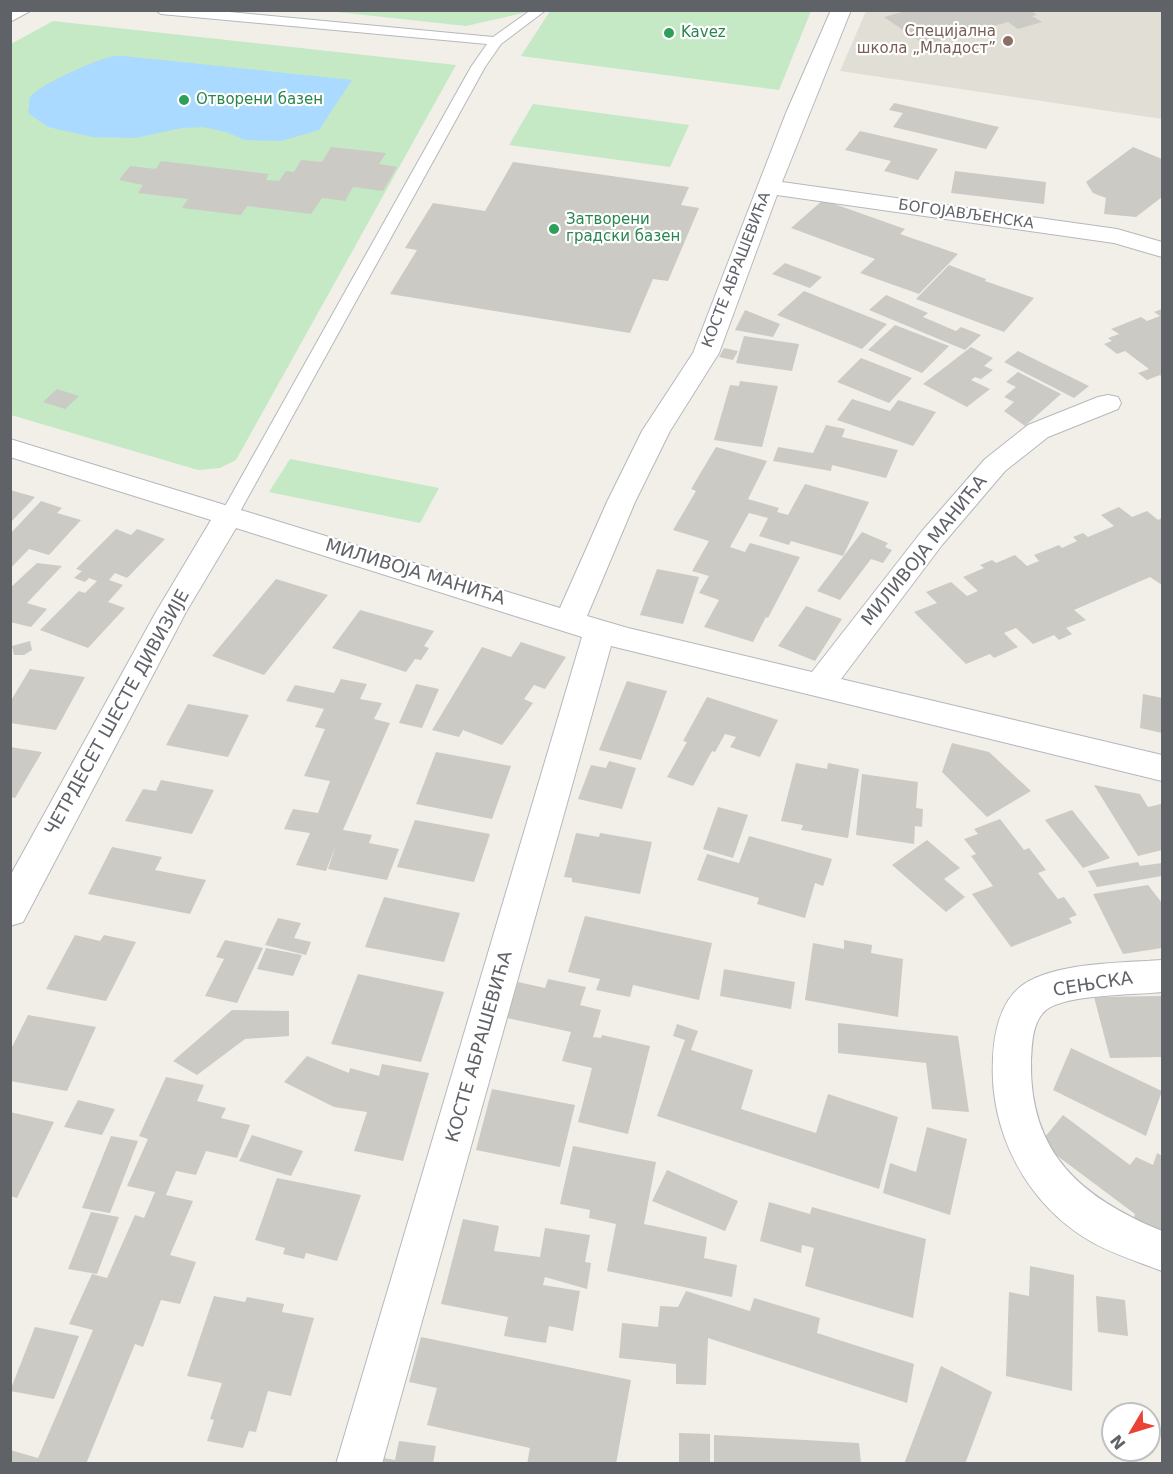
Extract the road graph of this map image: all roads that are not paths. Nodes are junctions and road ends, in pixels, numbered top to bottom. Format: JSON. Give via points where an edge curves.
{"nodes":[{"id":1,"x":26,"y":10,"type":"edge"},
{"id":2,"x":161,"y":10,"type":"edge"},
{"id":3,"x":540,"y":10,"type":"edge"},
{"id":4,"x":841,"y":10,"type":"edge"},
{"id":5,"x":10,"y":18,"type":"edge"},
{"id":6,"x":496,"y":41,"type":"junction"},
{"id":7,"x":768,"y":188,"type":"junction"},
{"id":8,"x":1162,"y":250,"type":"edge"},
{"id":9,"x":1108,"y":403,"type":"dead end"},
{"id":10,"x":10,"y":448,"type":"edge"},
{"id":11,"x":228,"y":517,"type":"junction"},
{"id":12,"x":585,"y":625,"type":"junction"},
{"id":13,"x":823,"y":686,"type":"junction"},
{"id":14,"x":1162,"y":768,"type":"edge"},
{"id":15,"x":10,"y":911,"type":"edge"},
{"id":16,"x":1162,"y":976,"type":"edge"},
{"id":17,"x":1162,"y":1251,"type":"edge"},
{"id":18,"x":358,"y":1464,"type":"edge"}],
"edges":[{"from":1,"to":5,"type":"lane"},
{"from":2,"to":6,"type":"lane"},
{"from":3,"to":6,"type":"lane"},
{"from":4,"to":7,"type":"street","name":"КОСТЕ АБРАШЕВИЋА"},
{"from":6,"to":11,"type":"lane"},
{"from":7,"to":8,"type":"street","name":"БОГОЈАВЉЕНСКА","via":[[1117,236]]},
{"from":7,"to":12,"type":"street","name":"КОСТЕ АБРАШЕВИЋА","via":[[706,353],[656,431],[621,502]]},
{"from":9,"to":13,"type":"street","name":"МИЛИВОЈА МАНИЋА","via":[[1038,431],[995,465],[932,538],[826,675]]},
{"from":10,"to":11,"type":"street","name":"МИЛИВОЈА МАНИЋА"},
{"from":11,"to":12,"type":"street","name":"МИЛИВОЈА МАНИЋА"},
{"from":11,"to":15,"type":"street","name":"ЧЕТРДЕСЕТ ШЕСТЕ ДИВИЗИЈЕ","via":[[171,612]]},
{"from":12,"to":13,"type":"street","name":"МИЛИВОЈА МАНИЋА","via":[[626,639]]},
{"from":12,"to":18,"type":"street","name":"КОСТЕ АБРАШЕВИЋА"},
{"from":13,"to":14,"type":"street","name":"МИЛИВОЈА МАНИЋА"},
{"from":16,"to":17,"type":"street","name":"СЕЊСКА","via":[[1053,989],[1035,997],[1022,1011],[1013,1039],[1011,1087],[1017,1124],[1042,1172],[1093,1219]]}]}
